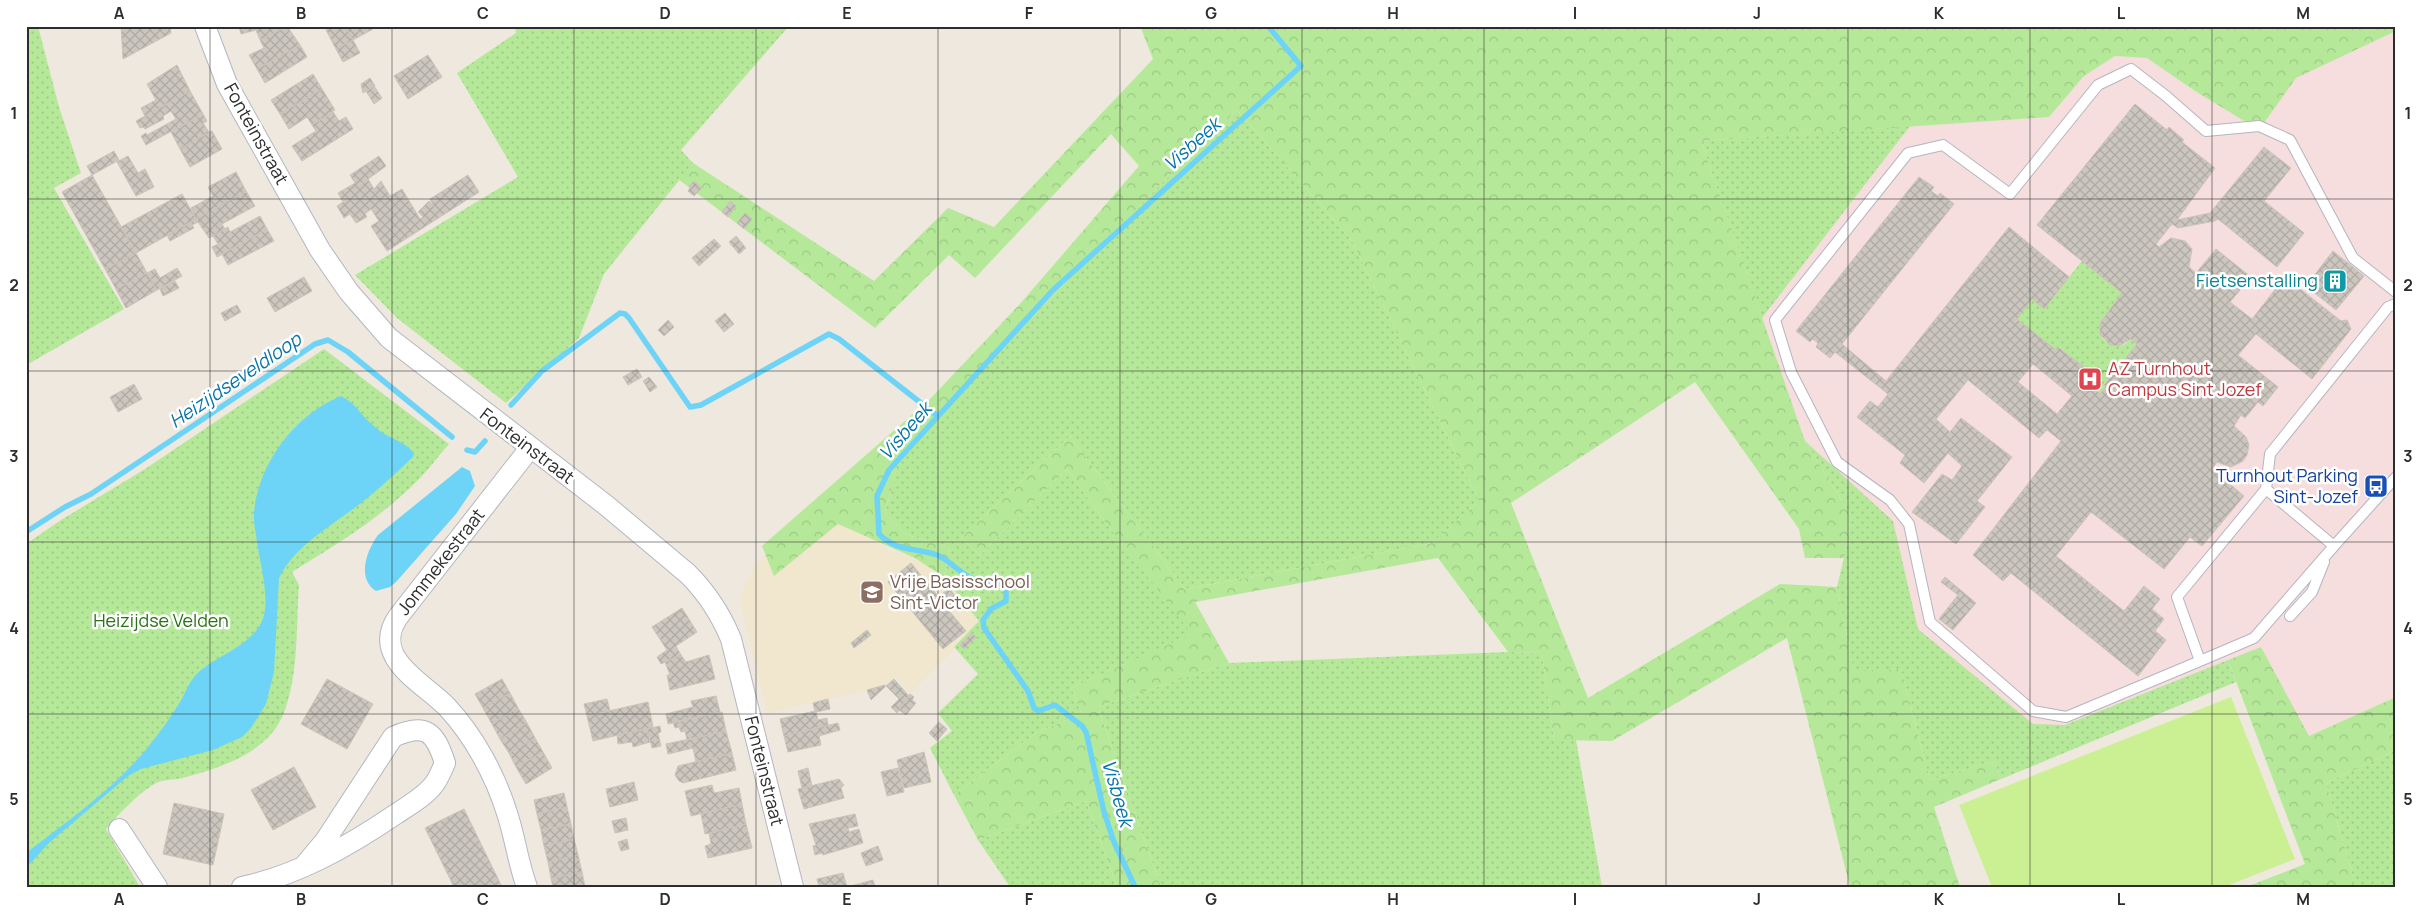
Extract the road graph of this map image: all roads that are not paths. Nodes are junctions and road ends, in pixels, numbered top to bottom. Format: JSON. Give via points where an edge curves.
{"nodes":[{"id":1,"x":205,"y":26,"type":"edge"},
{"id":2,"x":2396,"y":292,"type":"edge"},
{"id":3,"x":2396,"y":304,"type":"edge"},
{"id":4,"x":530,"y":448,"type":"junction"},
{"id":5,"x":2396,"y":477,"type":"edge"},
{"id":6,"x":2266,"y":489,"type":"junction"},
{"id":7,"x":2334,"y":546,"type":"junction"},
{"id":8,"x":2327,"y":555,"type":"junction"},
{"id":9,"x":2290,"y":616,"type":"dead end"},
{"id":10,"x":2200,"y":661,"type":"junction"},
{"id":11,"x":119,"y":829,"type":"dead end"},
{"id":12,"x":304,"y":866,"type":"junction"},
{"id":13,"x":157,"y":887,"type":"edge"},
{"id":14,"x":242,"y":887,"type":"edge"},
{"id":15,"x":526,"y":887,"type":"edge"},
{"id":16,"x":793,"y":887,"type":"edge"}],
"edges":[{"from":1,"to":4,"type":"street","name":"Fonteinstraat","via":[[227,84],[320,250],[349,292],[388,338]]},
{"from":2,"to":10,"type":"lane","via":[[2353,258],[2290,140],[2259,126],[2206,131],[2132,69],[2098,85],[2010,194],[1943,145],[1908,153],[1775,320],[1791,372],[1837,462],[1890,500],[1909,524],[1930,622],[2033,711],[2066,717]]},
{"from":3,"to":6,"type":"lane","via":[[2388,306],[2270,454]]},
{"from":4,"to":15,"type":"street","name":"Jommekestraat","via":[[393,624],[391,643],[400,667],[447,707],[485,761],[507,813]]},
{"from":4,"to":16,"type":"street","name":"Fonteinstraat","via":[[607,506],[688,574],[700,586],[722,620],[731,639]]},
{"from":5,"to":7,"type":"lane"},
{"from":6,"to":7,"type":"lane"},
{"from":6,"to":10,"type":"lane","via":[[2176,597]]},
{"from":7,"to":8,"type":"lane"},
{"from":8,"to":9,"type":"lane","via":[[2312,592]]},
{"from":8,"to":10,"type":"lane","via":[[2254,638]]},
{"from":11,"to":13,"type":"street"},
{"from":12,"to":12,"type":"street","via":[[365,835],[434,785],[445,763],[438,741],[429,732],[419,729],[393,737],[325,841]]},
{"from":12,"to":14,"type":"street"}]}
